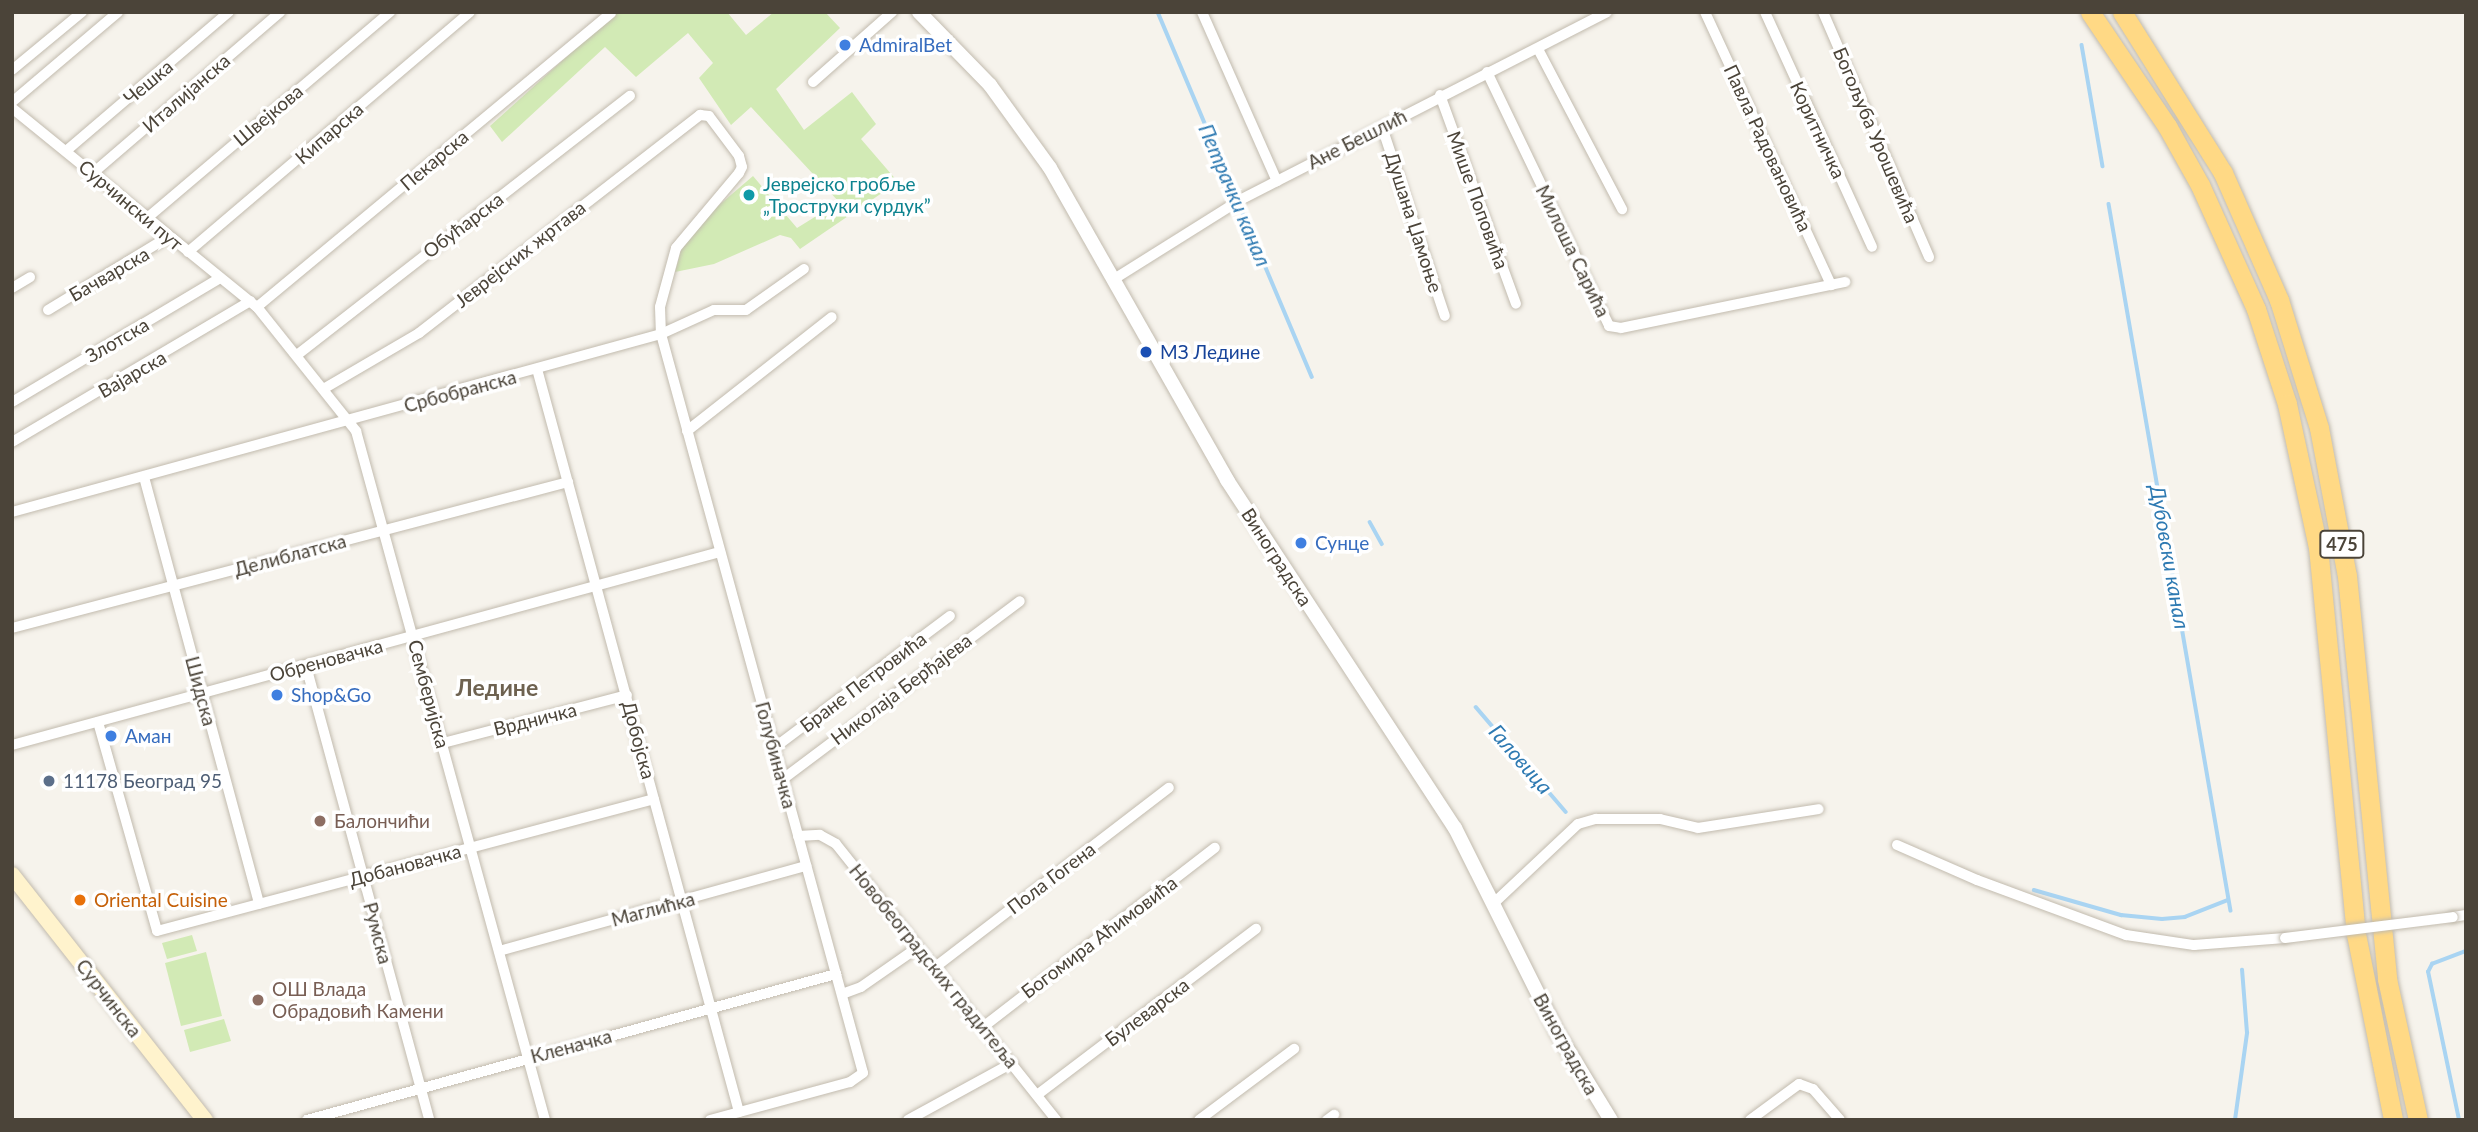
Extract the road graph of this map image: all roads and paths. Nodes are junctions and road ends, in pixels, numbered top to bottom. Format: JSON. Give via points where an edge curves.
{"nodes":[{"id":1,"x":82,"y":12,"type":"edge"},
{"id":2,"x":118,"y":12,"type":"edge"},
{"id":3,"x":229,"y":12,"type":"edge"},
{"id":4,"x":280,"y":12,"type":"edge"},
{"id":5,"x":390,"y":12,"type":"edge"},
{"id":6,"x":470,"y":12,"type":"edge"},
{"id":7,"x":892,"y":12,"type":"edge"},
{"id":8,"x":919,"y":12,"type":"edge"},
{"id":9,"x":1202,"y":12,"type":"edge"},
{"id":10,"x":1607,"y":12,"type":"edge"},
{"id":11,"x":1705,"y":12,"type":"edge"},
{"id":12,"x":1765,"y":12,"type":"edge"},
{"id":13,"x":1823,"y":12,"type":"edge"},
{"id":14,"x":2090,"y":12,"type":"edge"},
{"id":15,"x":2122,"y":12,"type":"edge"},
{"id":16,"x":611,"y":13,"type":"edge"},
{"id":17,"x":1538,"y":49,"type":"junction"},
{"id":18,"x":12,"y":70,"type":"edge"},
{"id":19,"x":1487,"y":72,"type":"junction"},
{"id":20,"x":813,"y":82,"type":"dead end"},
{"id":21,"x":630,"y":96,"type":"dead end"},
{"id":22,"x":1440,"y":96,"type":"junction"},
{"id":23,"x":12,"y":102,"type":"edge"},
{"id":24,"x":12,"y":108,"type":"edge"},
{"id":25,"x":1382,"y":127,"type":"junction"},
{"id":26,"x":66,"y":151,"type":"junction"},
{"id":27,"x":93,"y":173,"type":"junction"},
{"id":28,"x":1277,"y":181,"type":"junction"},
{"id":29,"x":1622,"y":209,"type":"dead end"},
{"id":30,"x":146,"y":219,"type":"junction"},
{"id":31,"x":168,"y":237,"type":"junction"},
{"id":32,"x":1872,"y":247,"type":"dead end"},
{"id":33,"x":188,"y":252,"type":"junction"},
{"id":34,"x":1929,"y":257,"type":"dead end"},
{"id":35,"x":804,"y":269,"type":"dead end"},
{"id":36,"x":30,"y":277,"type":"dead end"},
{"id":37,"x":220,"y":278,"type":"junction"},
{"id":38,"x":1114,"y":279,"type":"junction"},
{"id":39,"x":1845,"y":282,"type":"dead end"},
{"id":40,"x":1831,"y":285,"type":"junction"},
{"id":41,"x":12,"y":288,"type":"edge"},
{"id":42,"x":254,"y":304,"type":"junction"},
{"id":43,"x":1516,"y":304,"type":"dead end"},
{"id":44,"x":48,"y":310,"type":"dead end"},
{"id":45,"x":1445,"y":316,"type":"dead end"},
{"id":46,"x":832,"y":317,"type":"dead end"},
{"id":47,"x":661,"y":334,"type":"junction"},
{"id":48,"x":297,"y":355,"type":"junction"},
{"id":49,"x":537,"y":369,"type":"junction"},
{"id":50,"x":325,"y":388,"type":"junction"},
{"id":51,"x":12,"y":402,"type":"edge"},
{"id":52,"x":350,"y":421,"type":"junction"},
{"id":53,"x":687,"y":431,"type":"junction"},
{"id":54,"x":12,"y":442,"type":"edge"},
{"id":55,"x":144,"y":477,"type":"junction"},
{"id":56,"x":568,"y":482,"type":"junction"},
{"id":57,"x":12,"y":512,"type":"edge"},
{"id":58,"x":385,"y":530,"type":"junction"},
{"id":59,"x":720,"y":552,"type":"junction"},
{"id":60,"x":173,"y":586,"type":"junction"},
{"id":61,"x":597,"y":586,"type":"junction"},
{"id":62,"x":1020,"y":601,"type":"dead end"},
{"id":63,"x":950,"y":616,"type":"dead end"},
{"id":64,"x":12,"y":628,"type":"edge"},
{"id":65,"x":413,"y":637,"type":"junction"},
{"id":66,"x":306,"y":666,"type":"junction"},
{"id":67,"x":202,"y":693,"type":"junction"},
{"id":68,"x":627,"y":695,"type":"junction"},
{"id":69,"x":98,"y":722,"type":"junction"},
{"id":70,"x":443,"y":743,"type":"junction"},
{"id":71,"x":12,"y":745,"type":"edge"},
{"id":72,"x":774,"y":748,"type":"junction"},
{"id":73,"x":783,"y":779,"type":"junction"},
{"id":74,"x":1168,"y":788,"type":"dead end"},
{"id":75,"x":654,"y":799,"type":"junction"},
{"id":76,"x":1819,"y":809,"type":"dead end"},
{"id":77,"x":798,"y":835,"type":"junction"},
{"id":78,"x":1897,"y":845,"type":"dead end"},
{"id":79,"x":471,"y":848,"type":"junction"},
{"id":80,"x":1215,"y":848,"type":"dead end"},
{"id":81,"x":806,"y":866,"type":"junction"},
{"id":82,"x":363,"y":876,"type":"junction"},
{"id":83,"x":15,"y":883,"type":"edge"},
{"id":84,"x":682,"y":901,"type":"junction"},
{"id":85,"x":1495,"y":902,"type":"junction"},
{"id":86,"x":259,"y":904,"type":"junction"},
{"id":87,"x":2466,"y":915,"type":"edge"},
{"id":88,"x":1256,"y":929,"type":"dead end"},
{"id":89,"x":917,"y":948,"type":"junction"},
{"id":90,"x":499,"y":951,"type":"junction"},
{"id":91,"x":934,"y":968,"type":"junction"},
{"id":92,"x":836,"y":974,"type":"junction"},
{"id":93,"x":842,"y":994,"type":"junction"},
{"id":94,"x":710,"y":1008,"type":"junction"},
{"id":95,"x":983,"y":1027,"type":"junction"},
{"id":96,"x":1294,"y":1049,"type":"dead end"},
{"id":97,"x":528,"y":1058,"type":"junction"},
{"id":98,"x":1012,"y":1063,"type":"junction"},
{"id":99,"x":420,"y":1087,"type":"junction"},
{"id":100,"x":1037,"y":1095,"type":"junction"},
{"id":101,"x":739,"y":1112,"type":"junction"},
{"id":102,"x":205,"y":1120,"type":"edge"},
{"id":103,"x":307,"y":1120,"type":"edge"},
{"id":104,"x":429,"y":1120,"type":"edge"},
{"id":105,"x":545,"y":1120,"type":"edge"},
{"id":106,"x":710,"y":1120,"type":"edge"},
{"id":107,"x":908,"y":1120,"type":"edge"},
{"id":108,"x":1056,"y":1120,"type":"edge"},
{"id":109,"x":1199,"y":1120,"type":"edge"},
{"id":110,"x":1611,"y":1120,"type":"edge"},
{"id":111,"x":1750,"y":1120,"type":"edge"},
{"id":112,"x":1840,"y":1120,"type":"edge"},
{"id":113,"x":2393,"y":1120,"type":"edge"},
{"id":114,"x":2418,"y":1120,"type":"edge"}],
"edges":[{"from":1,"to":18,"type":"street"},
{"from":2,"to":23,"type":"street"},
{"from":3,"to":26,"type":"street","name":"Чешка"},
{"from":4,"to":27,"type":"street","name":"Италијанска"},
{"from":5,"to":30,"type":"street","name":"Швејкова"},
{"from":6,"to":33,"type":"street","name":"Кипарска"},
{"from":7,"to":20,"type":"street"},
{"from":8,"to":38,"type":"street","name":"Виноградска","via":[[1010,110],[1050,168]]},
{"from":9,"to":28,"type":"street"},
{"from":10,"to":17,"type":"street","name":"Ане Бешлић"},
{"from":11,"to":40,"type":"street","name":"Павла Радовановића"},
{"from":12,"to":32,"type":"street","name":"Коритничка"},
{"from":13,"to":34,"type":"street","name":"Богољуба Урошевића"},
{"from":14,"to":113,"type":"highway","number":"475","via":[[2168,126],[2200,185],[2256,309],[2287,404],[2318,547],[2356,934]]},
{"from":15,"to":114,"type":"highway","number":"475","via":[[2222,173],[2279,300],[2319,428],[2347,576],[2387,979]]},
{"from":16,"to":42,"type":"street","name":"Пекарска"},
{"from":17,"to":19,"type":"street","name":"Ане Бешлић"},
{"from":17,"to":29,"type":"street"},
{"from":19,"to":22,"type":"street","name":"Ане Бешлић"},
{"from":19,"to":40,"type":"street","name":"Милоша Сарића","via":[[1609,326],[1621,328]]},
{"from":21,"to":48,"type":"street","name":"Обућарска"},
{"from":22,"to":25,"type":"street","name":"Ане Бешлић"},
{"from":22,"to":43,"type":"street","name":"Мише Поповића"},
{"from":24,"to":26,"type":"street","name":"Сурчински пут"},
{"from":25,"to":28,"type":"street","name":"Ане Бешлић"},
{"from":25,"to":45,"type":"street","name":"Душана Џамоње"},
{"from":26,"to":27,"type":"street","name":"Сурчински пут"},
{"from":27,"to":30,"type":"street","name":"Сурчински пут"},
{"from":28,"to":38,"type":"street","name":"Ане Бешлић"},
{"from":30,"to":31,"type":"street","name":"Сурчински пут"},
{"from":31,"to":33,"type":"street","name":"Сурчински пут"},
{"from":31,"to":44,"type":"street","name":"Бачварска"},
{"from":33,"to":37,"type":"street","name":"Сурчински пут"},
{"from":35,"to":47,"type":"street","name":"Србобранска","via":[[751,308],[713,310]]},
{"from":36,"to":41,"type":"street"},
{"from":37,"to":42,"type":"street","name":"Сурчински пут"},
{"from":37,"to":51,"type":"street","name":"Злотска"},
{"from":38,"to":85,"type":"street","name":"Виноградска","via":[[1227,480],[1429,785]]},
{"from":39,"to":40,"type":"street","name":"Милоша Сарића"},
{"from":42,"to":48,"type":"street","name":"Семберијска"},
{"from":42,"to":54,"type":"street","name":"Вајарска"},
{"from":46,"to":53,"type":"street"},
{"from":47,"to":49,"type":"street","name":"Србобранска"},
{"from":47,"to":50,"type":"street","name":"Јеврејских жртава","via":[[661,303],[678,244],[742,167],[709,116],[700,115],[419,333]]},
{"from":47,"to":53,"type":"street","name":"Голубиначка"},
{"from":48,"to":50,"type":"street","name":"Семберијска"},
{"from":49,"to":52,"type":"street","name":"Србобранска"},
{"from":49,"to":56,"type":"street","name":"Добојска"},
{"from":50,"to":52,"type":"street","name":"Семберијска"},
{"from":52,"to":55,"type":"street","name":"Србобранска"},
{"from":52,"to":58,"type":"street","name":"Семберијска","via":[[359,437]]},
{"from":53,"to":59,"type":"street","name":"Голубиначка"},
{"from":55,"to":57,"type":"street","name":"Србобранска"},
{"from":55,"to":60,"type":"street","name":"Шидска"},
{"from":56,"to":58,"type":"street","name":"Делиблатска"},
{"from":56,"to":61,"type":"street","name":"Добојска"},
{"from":58,"to":60,"type":"street","name":"Делиблатска"},
{"from":58,"to":65,"type":"street","name":"Семберијска"},
{"from":59,"to":61,"type":"street","name":"Обреновачка"},
{"from":59,"to":72,"type":"street","name":"Голубиначка"},
{"from":60,"to":64,"type":"street","name":"Делиблатска"},
{"from":60,"to":67,"type":"street","name":"Шидска"},
{"from":61,"to":65,"type":"street","name":"Обреновачка"},
{"from":61,"to":68,"type":"street","name":"Добојска"},
{"from":62,"to":73,"type":"street","name":"Николаја Берђајева"},
{"from":63,"to":72,"type":"street","name":"Бране Петровића"},
{"from":65,"to":66,"type":"street","name":"Обреновачка"},
{"from":65,"to":70,"type":"street","name":"Семберијска"},
{"from":66,"to":67,"type":"street","name":"Обреновачка"},
{"from":66,"to":82,"type":"street","name":"Румска"},
{"from":67,"to":69,"type":"street","name":"Обреновачка"},
{"from":67,"to":86,"type":"street","name":"Шидска"},
{"from":68,"to":70,"type":"street","name":"Врдничка"},
{"from":68,"to":75,"type":"street","name":"Добојска"},
{"from":69,"to":71,"type":"street","name":"Обреновачка"},
{"from":69,"to":86,"type":"street","name":"Добановачка","via":[[156,930]]},
{"from":70,"to":79,"type":"street","name":"Семберијска"},
{"from":72,"to":73,"type":"street","name":"Голубиначка"},
{"from":73,"to":77,"type":"street","name":"Голубиначка"},
{"from":74,"to":91,"type":"street","name":"Пола Гогена"},
{"from":75,"to":79,"type":"street","name":"Добановачка"},
{"from":75,"to":84,"type":"street","name":"Добојска"},
{"from":76,"to":85,"type":"street","via":[[1698,828],[1660,819],[1596,819],[1578,824]]},
{"from":77,"to":81,"type":"street","name":"Голубиначка"},
{"from":77,"to":89,"type":"street","name":"Новобеоградских градитеља","via":[[820,835],[832,841]]},
{"from":78,"to":87,"type":"street","bridge":true,"via":[[2126,935],[2194,946]]},
{"from":79,"to":82,"type":"street","name":"Добановачка"},
{"from":79,"to":90,"type":"street","name":"Семберијска"},
{"from":80,"to":95,"type":"street","name":"Богомира Аћимовића"},
{"from":81,"to":84,"type":"street","name":"Маглићка"},
{"from":81,"to":92,"type":"street","name":"Голубиначка"},
{"from":82,"to":86,"type":"street","name":"Добановачка"},
{"from":82,"to":99,"type":"street","name":"Румска"},
{"from":83,"to":102,"type":"main road","name":"Сурчинска"},
{"from":84,"to":90,"type":"street","name":"Маглићка"},
{"from":84,"to":94,"type":"street","name":"Добојска"},
{"from":85,"to":110,"type":"street","name":"Виноградска","via":[[1557,1032]]},
{"from":88,"to":100,"type":"street","name":"Булеварска"},
{"from":89,"to":91,"type":"street","name":"Новобеоградских градитеља"},
{"from":89,"to":93,"type":"street"},
{"from":90,"to":97,"type":"street","name":"Семберијска"},
{"from":91,"to":95,"type":"street","name":"Новобеоградских градитеља"},
{"from":92,"to":93,"type":"street","name":"Голубиначка"},
{"from":92,"to":94,"type":"street","name":"Кленачка"},
{"from":93,"to":101,"type":"street","name":"Голубиначка","via":[[862,1061],[860,1079]]},
{"from":94,"to":97,"type":"street","name":"Кленачка"},
{"from":94,"to":101,"type":"street","name":"Добојска"},
{"from":95,"to":98,"type":"street","name":"Новобеоградских градитеља"},
{"from":96,"to":109,"type":"street"},
{"from":97,"to":99,"type":"street","name":"Кленачка"},
{"from":97,"to":105,"type":"street","name":"Семберијска"},
{"from":98,"to":100,"type":"street","name":"Новобеоградских градитеља"},
{"from":98,"to":107,"type":"street"},
{"from":99,"to":103,"type":"street","name":"Кленачка"},
{"from":99,"to":104,"type":"street","name":"Румска"},
{"from":100,"to":108,"type":"street","name":"Новобеоградских градитеља"},
{"from":101,"to":106,"type":"street"},
{"from":111,"to":112,"type":"street","via":[[1799,1084],[1813,1089]]}]}
